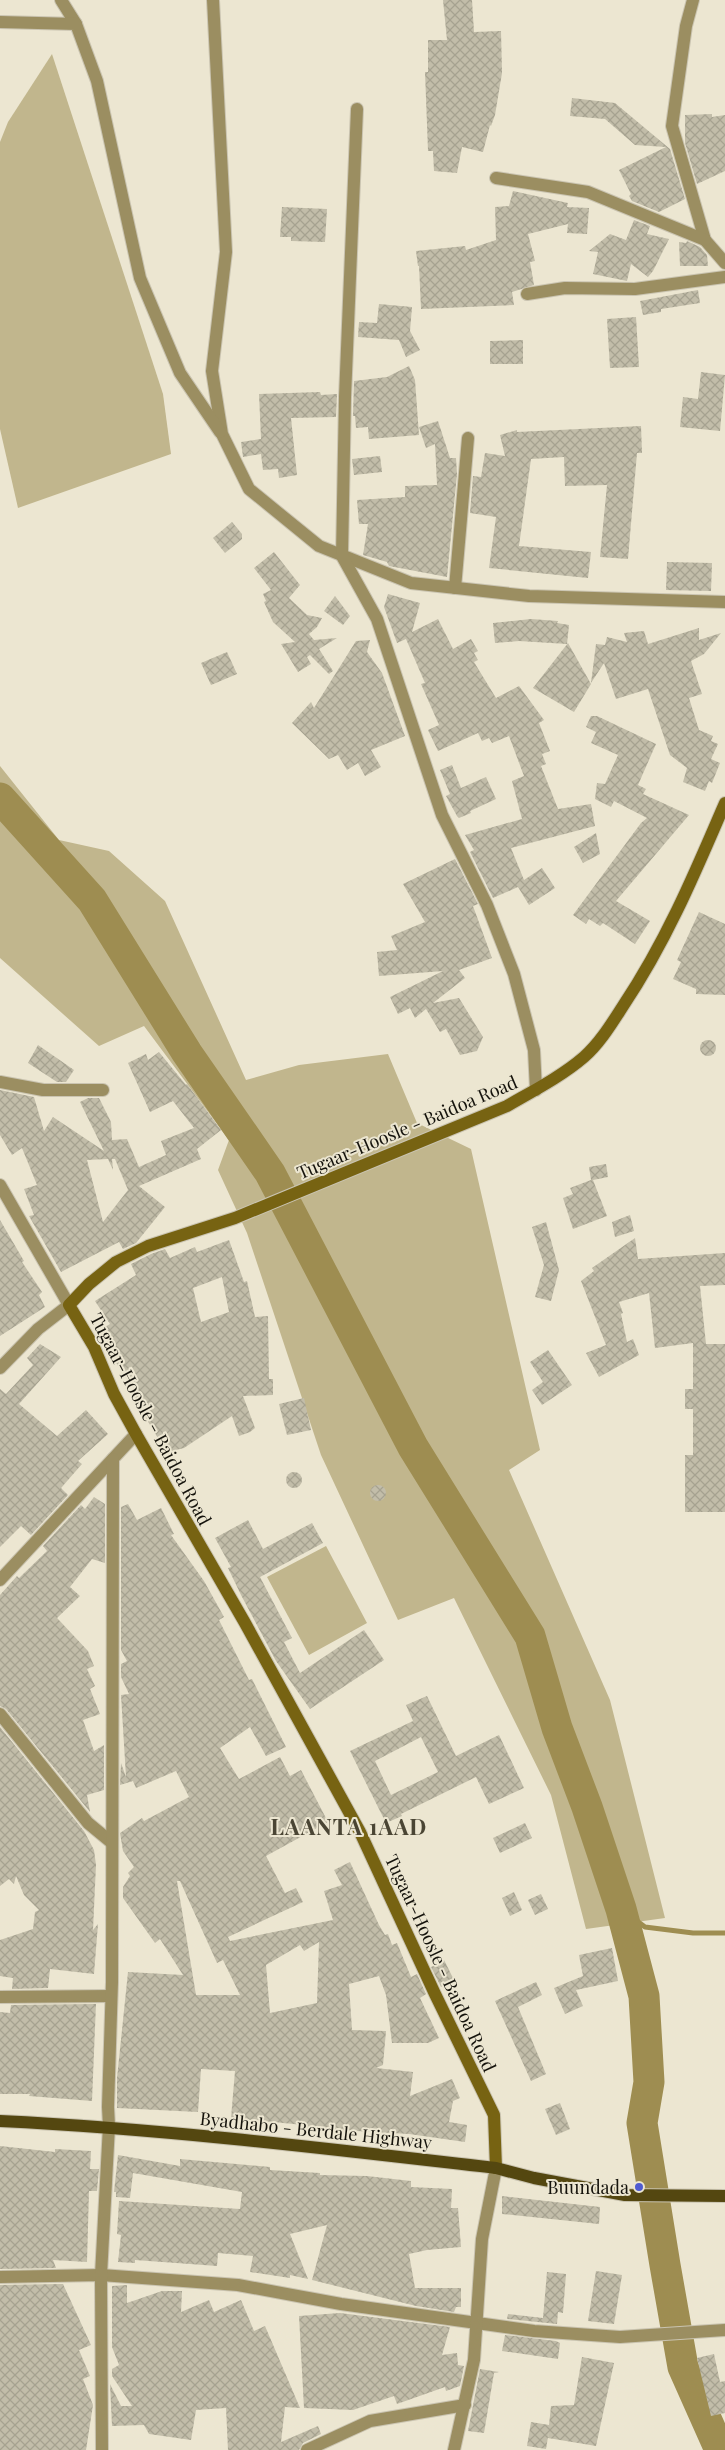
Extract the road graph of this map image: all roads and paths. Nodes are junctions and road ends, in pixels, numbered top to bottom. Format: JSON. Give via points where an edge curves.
{"nodes":[{"id":1,"x":61,"y":0,"type":"edge"},
{"id":2,"x":213,"y":0,"type":"edge"},
{"id":3,"x":693,"y":0,"type":"edge"},
{"id":4,"x":0,"y":22,"type":"edge"},
{"id":5,"x":76,"y":24,"type":"junction"},
{"id":6,"x":357,"y":109,"type":"dead end"},
{"id":7,"x":496,"y":178,"type":"dead end"},
{"id":8,"x":705,"y":240,"type":"junction"},
{"id":9,"x":725,"y":262,"type":"edge"},
{"id":10,"x":725,"y":277,"type":"edge"},
{"id":11,"x":527,"y":294,"type":"dead end"},
{"id":12,"x":222,"y":434,"type":"junction"},
{"id":13,"x":468,"y":438,"type":"dead end"},
{"id":14,"x":342,"y":556,"type":"junction"},
{"id":15,"x":455,"y":588,"type":"junction"},
{"id":16,"x":725,"y":602,"type":"edge"},
{"id":17,"x":725,"y":803,"type":"edge"},
{"id":18,"x":0,"y":1082,"type":"edge"},
{"id":19,"x":103,"y":1090,"type":"dead end"},
{"id":20,"x":536,"y":1090,"type":"junction"},
{"id":21,"x":0,"y":1185,"type":"edge"},
{"id":22,"x":69,"y":1305,"type":"junction"},
{"id":23,"x":3,"y":1360,"type":"edge"},
{"id":24,"x":136,"y":1434,"type":"junction"},
{"id":25,"x":113,"y":1459,"type":"junction"},
{"id":26,"x":0,"y":1580,"type":"edge"},
{"id":27,"x":0,"y":1714,"type":"edge"},
{"id":28,"x":111,"y":1842,"type":"junction"},
{"id":29,"x":110,"y":1996,"type":"junction"},
{"id":30,"x":0,"y":1997,"type":"edge"},
{"id":31,"x":0,"y":2122,"type":"edge"},
{"id":32,"x":109,"y":2126,"type":"junction"},
{"id":33,"x":496,"y":2168,"type":"junction"},
{"id":34,"x":725,"y":2196,"type":"edge"},
{"id":35,"x":101,"y":2275,"type":"junction"},
{"id":36,"x":0,"y":2277,"type":"edge"},
{"id":37,"x":477,"y":2323,"type":"junction"},
{"id":38,"x":725,"y":2330,"type":"edge"},
{"id":39,"x":465,"y":2405,"type":"junction"},
{"id":40,"x":102,"y":2450,"type":"edge"},
{"id":41,"x":306,"y":2450,"type":"edge"},
{"id":42,"x":454,"y":2450,"type":"edge"}],
"edges":[{"from":1,"to":5,"type":"street"},
{"from":2,"to":12,"type":"street","via":[[226,252],[212,371]]},
{"from":3,"to":8,"type":"street","via":[[686,26],[672,126]]},
{"from":4,"to":5,"type":"street"},
{"from":5,"to":12,"type":"street","via":[[97,81],[140,278],[180,373]]},
{"from":6,"to":14,"type":"street"},
{"from":7,"to":8,"type":"street","via":[[588,192]]},
{"from":8,"to":9,"type":"street"},
{"from":10,"to":11,"type":"street","via":[[636,289],[565,288]]},
{"from":12,"to":14,"type":"street","via":[[249,489],[319,546]]},
{"from":13,"to":15,"type":"street"},
{"from":14,"to":15,"type":"street","via":[[411,583]]},
{"from":14,"to":20,"type":"street","via":[[377,619],[442,815],[487,905],[514,974],[534,1050]]},
{"from":15,"to":16,"type":"street","via":[[529,596]]},
{"from":17,"to":20,"type":"main road","name":"Tugaar-Hoosle - Baidoa Road","via":[[681,906],[647,970],[610,1026],[584,1056]]},
{"from":18,"to":19,"type":"street","via":[[43,1090]]},
{"from":20,"to":22,"type":"main road","name":"Tugaar-Hoosle - Baidoa Road","via":[[507,1106],[330,1180],[235,1218],[148,1246],[116,1262]]},
{"from":21,"to":22,"type":"street"},
{"from":22,"to":23,"type":"street"},
{"from":22,"to":24,"type":"main road","name":"Tugaar-Hoosle - Baidoa Road","via":[[94,1347]]},
{"from":24,"to":25,"type":"street"},
{"from":24,"to":33,"type":"main road","name":"Tugaar-Hoosle - Baidoa Road","via":[[360,1832],[494,2115]]},
{"from":25,"to":26,"type":"street"},
{"from":25,"to":28,"type":"street"},
{"from":27,"to":28,"type":"street","via":[[88,1823]]},
{"from":28,"to":29,"type":"street"},
{"from":29,"to":30,"type":"street"},
{"from":29,"to":32,"type":"street"},
{"from":31,"to":32,"type":"main road","name":"Byadhabo - Berdale Highway"},
{"from":32,"to":33,"type":"main road","name":"Byadhabo - Berdale Highway"},
{"from":32,"to":35,"type":"street"},
{"from":33,"to":34,"type":"main road","name":"Byadhabo - Berdale Highway","via":[[625,2195]]},
{"from":33,"to":37,"type":"street","via":[[482,2239]]},
{"from":35,"to":36,"type":"street"},
{"from":35,"to":37,"type":"street","via":[[238,2285],[341,2304]]},
{"from":35,"to":40,"type":"street"},
{"from":37,"to":38,"type":"street","via":[[620,2337]]},
{"from":37,"to":39,"type":"street"},
{"from":39,"to":41,"type":"street","via":[[370,2421]]},
{"from":39,"to":42,"type":"street"}]}
